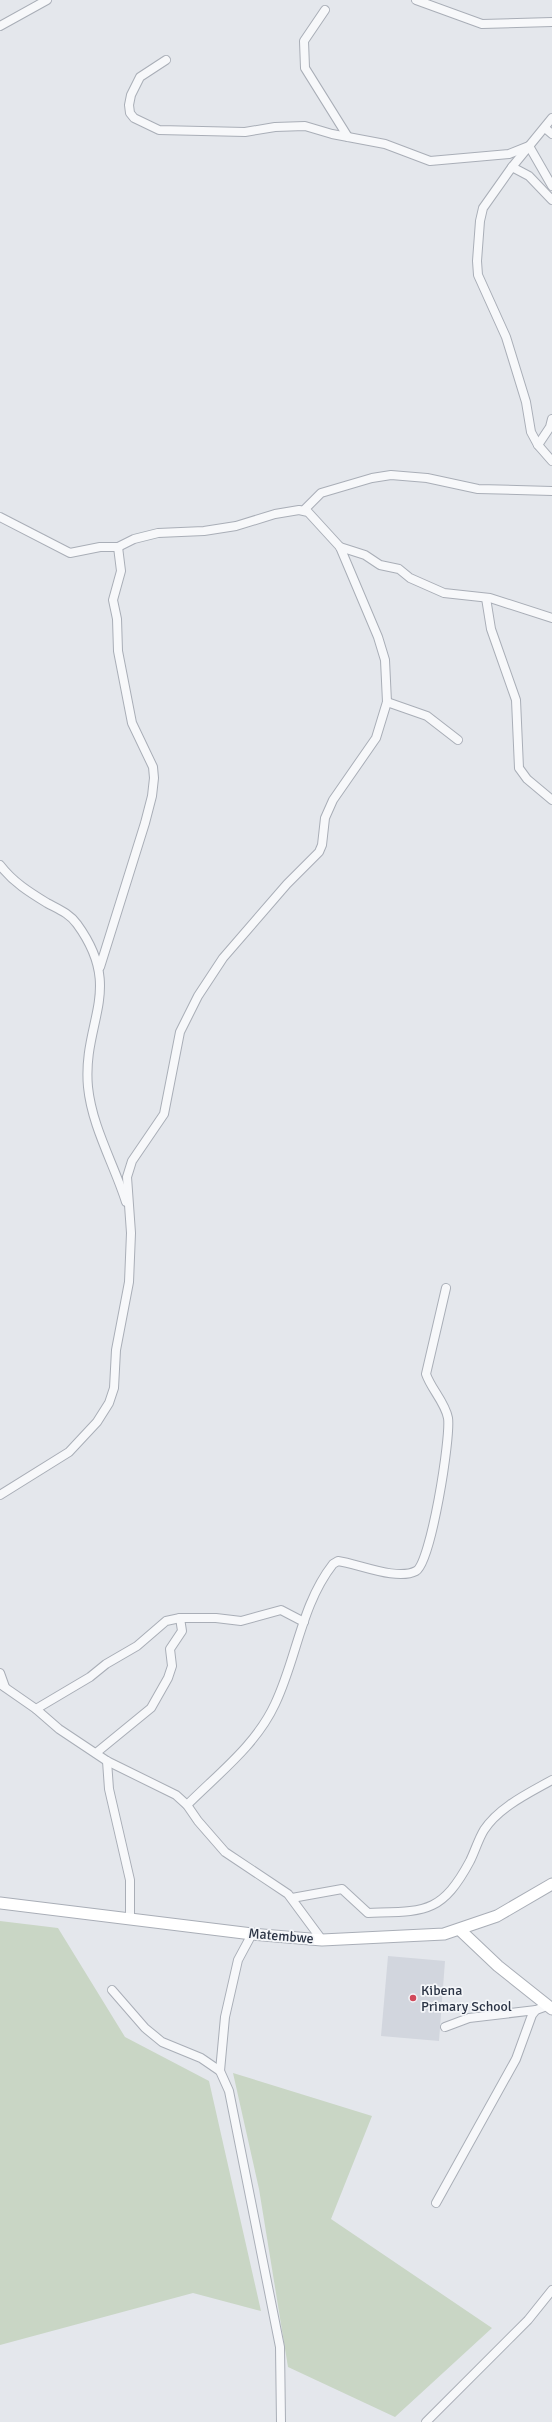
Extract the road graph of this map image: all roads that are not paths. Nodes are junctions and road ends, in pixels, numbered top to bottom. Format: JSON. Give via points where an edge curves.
{"nodes":[{"id":1,"x":47,"y":0,"type":"edge"},
{"id":2,"x":416,"y":0,"type":"edge"},
{"id":3,"x":325,"y":10,"type":"dead end"},
{"id":4,"x":552,"y":22,"type":"edge"},
{"id":5,"x":0,"y":26,"type":"edge"},
{"id":6,"x":166,"y":60,"type":"dead end"},
{"id":7,"x":552,"y":118,"type":"edge"},
{"id":8,"x":545,"y":128,"type":"junction"},
{"id":9,"x":552,"y":134,"type":"edge"},
{"id":10,"x":348,"y":137,"type":"junction"},
{"id":11,"x":529,"y":146,"type":"junction"},
{"id":12,"x":512,"y":167,"type":"junction"},
{"id":13,"x":552,"y":186,"type":"edge"},
{"id":14,"x":552,"y":200,"type":"edge"},
{"id":15,"x":552,"y":420,"type":"edge"},
{"id":16,"x":538,"y":445,"type":"junction"},
{"id":17,"x":552,"y":462,"type":"edge"},
{"id":18,"x":552,"y":491,"type":"edge"},
{"id":19,"x":304,"y":510,"type":"junction"},
{"id":20,"x":0,"y":517,"type":"edge"},
{"id":21,"x":118,"y":547,"type":"junction"},
{"id":22,"x":340,"y":547,"type":"junction"},
{"id":23,"x":486,"y":598,"type":"junction"},
{"id":24,"x":552,"y":618,"type":"edge"},
{"id":25,"x":387,"y":702,"type":"junction"},
{"id":26,"x":458,"y":740,"type":"dead end"},
{"id":27,"x":552,"y":800,"type":"edge"},
{"id":28,"x":0,"y":865,"type":"edge"},
{"id":29,"x":100,"y":967,"type":"junction"},
{"id":30,"x":130,"y":1215,"type":"junction"},
{"id":31,"x":446,"y":1288,"type":"dead end"},
{"id":32,"x":0,"y":1495,"type":"edge"},
{"id":33,"x":180,"y":1618,"type":"junction"},
{"id":34,"x":304,"y":1622,"type":"junction"},
{"id":35,"x":0,"y":1673,"type":"edge"},
{"id":36,"x":2,"y":1685,"type":"edge"},
{"id":37,"x":36,"y":1709,"type":"junction"},
{"id":38,"x":96,"y":1753,"type":"junction"},
{"id":39,"x":107,"y":1761,"type":"junction"},
{"id":40,"x":552,"y":1780,"type":"edge"},
{"id":41,"x":187,"y":1805,"type":"junction"},
{"id":42,"x":552,"y":1884,"type":"edge"},
{"id":43,"x":292,"y":1898,"type":"junction"},
{"id":44,"x":0,"y":1903,"type":"edge"},
{"id":45,"x":130,"y":1919,"type":"junction"},
{"id":46,"x":460,"y":1930,"type":"junction"},
{"id":47,"x":252,"y":1934,"type":"junction"},
{"id":48,"x":322,"y":1940,"type":"junction"},
{"id":49,"x":112,"y":1990,"type":"dead end"},
{"id":50,"x":550,"y":2007,"type":"edge"},
{"id":51,"x":536,"y":2010,"type":"junction"},
{"id":52,"x":445,"y":2027,"type":"dead end"},
{"id":53,"x":220,"y":2071,"type":"junction"},
{"id":54,"x":436,"y":2203,"type":"dead end"},
{"id":55,"x":552,"y":2290,"type":"edge"},
{"id":56,"x":282,"y":2422,"type":"edge"},
{"id":57,"x":426,"y":2422,"type":"edge"}],
"edges":[{"from":1,"to":5,"type":"street"},
{"from":2,"to":4,"type":"street","via":[[482,24]]},
{"from":3,"to":10,"type":"street","via":[[304,41],[305,68]]},
{"from":6,"to":10,"type":"street","via":[[140,77],[131,95],[130,113],[143,124],[159,130],[245,132],[305,126]]},
{"from":7,"to":8,"type":"street"},
{"from":8,"to":9,"type":"street"},
{"from":8,"to":11,"type":"street"},
{"from":10,"to":11,"type":"street","via":[[385,144],[430,161],[509,154]]},
{"from":11,"to":12,"type":"street"},
{"from":11,"to":13,"type":"street"},
{"from":12,"to":14,"type":"street","via":[[529,176]]},
{"from":12,"to":16,"type":"street","via":[[481,214],[478,275],[506,337],[526,402],[531,432]]},
{"from":15,"to":16,"type":"street"},
{"from":16,"to":17,"type":"street"},
{"from":18,"to":19,"type":"street","via":[[478,489],[427,478],[391,475],[320,493]]},
{"from":19,"to":21,"type":"street","via":[[275,514],[236,526],[158,533],[134,539]]},
{"from":19,"to":22,"type":"street","via":[[318,521]]},
{"from":20,"to":21,"type":"street","via":[[70,554],[100,547]]},
{"from":21,"to":29,"type":"street","via":[[121,571],[113,600],[117,619],[118,651],[132,723],[153,766],[154,778],[145,823]]},
{"from":22,"to":23,"type":"street","via":[[365,556],[380,565],[399,569],[415,581],[444,593]]},
{"from":22,"to":25,"type":"street","via":[[386,660]]},
{"from":23,"to":24,"type":"street"},
{"from":23,"to":27,"type":"street","via":[[491,629],[516,700],[519,768],[527,779]]},
{"from":25,"to":26,"type":"street","via":[[427,716]]},
{"from":25,"to":30,"type":"street","via":[[376,738],[333,800],[325,818],[319,852],[287,884],[223,958],[195,1002],[176,1043],[173,1073],[164,1114],[129,1168],[127,1177]]},
{"from":28,"to":29,"type":"street","via":[[8,876],[66,913],[76,923]]},
{"from":29,"to":30,"type":"street","via":[[102,986],[87,1070],[88,1087],[97,1126],[115,1167]]},
{"from":30,"to":32,"type":"street","via":[[129,1282],[116,1350],[114,1388],[109,1402],[97,1422],[69,1452]]},
{"from":31,"to":34,"type":"street","via":[[426,1374],[446,1411],[449,1426],[435,1515],[425,1558],[416,1571],[391,1574],[336,1561],[311,1600]]},
{"from":33,"to":34,"type":"street","via":[[241,1621],[281,1610]]},
{"from":33,"to":37,"type":"street","via":[[166,1621],[137,1646]]},
{"from":33,"to":38,"type":"street","via":[[182,1631],[171,1646],[172,1666],[159,1696],[147,1712]]},
{"from":34,"to":41,"type":"street","via":[[283,1688],[266,1721],[249,1746]]},
{"from":35,"to":36,"type":"street"},
{"from":36,"to":37,"type":"street"},
{"from":37,"to":38,"type":"street","via":[[59,1729]]},
{"from":38,"to":39,"type":"street"},
{"from":39,"to":41,"type":"street","via":[[169,1790]]},
{"from":39,"to":45,"type":"street","via":[[109,1789],[130,1880]]},
{"from":40,"to":43,"type":"street","via":[[517,1799],[492,1821],[484,1830],[453,1889],[430,1908],[368,1912],[342,1889]]},
{"from":41,"to":43,"type":"street","via":[[225,1852]]},
{"from":42,"to":46,"type":"main road","name":"Matembwe","via":[[496,1916]]},
{"from":43,"to":48,"type":"street"},
{"from":44,"to":45,"type":"main road","name":"Matembwe"},
{"from":45,"to":47,"type":"main road","name":"Matembwe"},
{"from":46,"to":48,"type":"main road","name":"Matembwe","via":[[426,1936]]},
{"from":46,"to":50,"type":"main road","via":[[498,1966]]},
{"from":47,"to":48,"type":"main road","name":"Matembwe"},
{"from":47,"to":53,"type":"street","via":[[238,1960],[225,2017]]},
{"from":49,"to":53,"type":"street","via":[[145,2028],[162,2042],[201,2058]]},
{"from":50,"to":51,"type":"street"},
{"from":51,"to":52,"type":"street","via":[[469,2018]]},
{"from":51,"to":54,"type":"street","via":[[513,2065]]},
{"from":53,"to":56,"type":"street","via":[[228,2091],[280,2346]]},
{"from":55,"to":57,"type":"street","via":[[528,2320]]}]}
